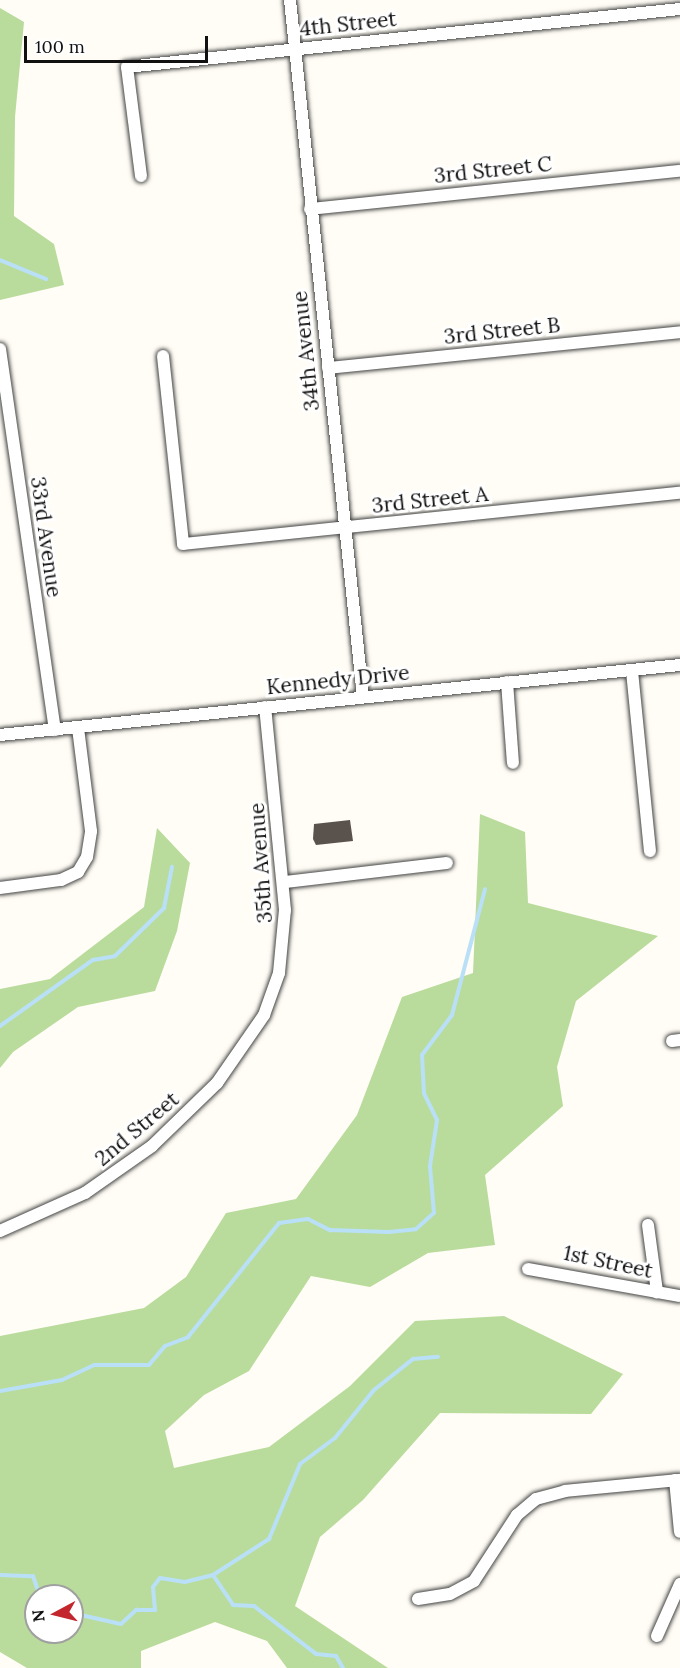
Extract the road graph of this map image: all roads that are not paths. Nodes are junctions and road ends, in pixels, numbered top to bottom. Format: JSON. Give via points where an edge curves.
{"nodes":[{"id":1,"x":290,"y":0,"type":"edge"},
{"id":2,"x":680,"y":9,"type":"edge"},
{"id":3,"x":295,"y":49,"type":"junction"},
{"id":4,"x":680,"y":171,"type":"edge"},
{"id":5,"x":141,"y":176,"type":"dead end"},
{"id":6,"x":310,"y":208,"type":"junction"},
{"id":7,"x":680,"y":332,"type":"edge"},
{"id":8,"x":0,"y":349,"type":"edge"},
{"id":9,"x":164,"y":356,"type":"dead end"},
{"id":10,"x":328,"y":368,"type":"junction"},
{"id":11,"x":680,"y":493,"type":"edge"},
{"id":12,"x":346,"y":528,"type":"junction"},
{"id":13,"x":680,"y":666,"type":"edge"},
{"id":14,"x":632,"y":671,"type":"junction"},
{"id":15,"x":507,"y":682,"type":"junction"},
{"id":16,"x":363,"y":698,"type":"junction"},
{"id":17,"x":265,"y":707,"type":"junction"},
{"id":18,"x":78,"y":728,"type":"junction"},
{"id":19,"x":55,"y":729,"type":"junction"},
{"id":20,"x":0,"y":735,"type":"edge"},
{"id":21,"x":513,"y":763,"type":"dead end"},
{"id":22,"x":650,"y":851,"type":"dead end"},
{"id":23,"x":447,"y":863,"type":"dead end"},
{"id":24,"x":285,"y":882,"type":"junction"},
{"id":25,"x":0,"y":888,"type":"edge"},
{"id":26,"x":264,"y":1015,"type":"joint"},
{"id":27,"x":648,"y":1225,"type":"dead end"},
{"id":28,"x":0,"y":1231,"type":"edge"},
{"id":29,"x":528,"y":1269,"type":"dead end"},
{"id":30,"x":657,"y":1292,"type":"junction"},
{"id":31,"x":680,"y":1296,"type":"edge"},
{"id":32,"x":678,"y":1480,"type":"edge"},
{"id":33,"x":680,"y":1532,"type":"edge"},
{"id":34,"x":680,"y":1584,"type":"edge"},
{"id":35,"x":418,"y":1599,"type":"dead end"},
{"id":36,"x":657,"y":1636,"type":"dead end"}],
"edges":[{"from":1,"to":3,"type":"street","name":"34th Avenue"},
{"from":2,"to":3,"type":"street","name":"4th Street"},
{"from":3,"to":5,"type":"street","name":"4th Street","via":[[127,67]]},
{"from":3,"to":6,"type":"street","name":"34th Avenue"},
{"from":4,"to":6,"type":"street","name":"3rd Street C"},
{"from":6,"to":10,"type":"street","name":"34th Avenue"},
{"from":7,"to":10,"type":"street","name":"3rd Street B"},
{"from":8,"to":19,"type":"street","name":"33rd Avenue"},
{"from":9,"to":12,"type":"street","name":"3rd Street A","via":[[183,544]]},
{"from":10,"to":12,"type":"street","name":"34th Avenue"},
{"from":11,"to":12,"type":"street","name":"3rd Street A"},
{"from":12,"to":16,"type":"street","name":"34th Avenue"},
{"from":13,"to":14,"type":"street","name":"Kennedy Drive"},
{"from":14,"to":15,"type":"street","name":"Kennedy Drive"},
{"from":14,"to":22,"type":"street"},
{"from":15,"to":16,"type":"street","name":"Kennedy Drive"},
{"from":15,"to":21,"type":"street"},
{"from":16,"to":17,"type":"street","name":"Kennedy Drive"},
{"from":17,"to":18,"type":"street","name":"Kennedy Drive"},
{"from":17,"to":24,"type":"street","name":"35th Avenue"},
{"from":18,"to":19,"type":"street","name":"Kennedy Drive"},
{"from":18,"to":25,"type":"street","via":[[91,831],[78,872],[61,880]]},
{"from":19,"to":20,"type":"street","name":"Kennedy Drive"},
{"from":23,"to":24,"type":"street"},
{"from":24,"to":26,"type":"street","name":"35th Avenue","via":[[282,956]]},
{"from":26,"to":28,"type":"street","name":"2nd Street","via":[[217,1083],[152,1146],[85,1193]]},
{"from":27,"to":30,"type":"street"},
{"from":29,"to":30,"type":"street","name":"1st Street"},
{"from":30,"to":31,"type":"street","name":"1st Street"},
{"from":32,"to":33,"type":"street"},
{"from":32,"to":35,"type":"street","via":[[565,1491],[536,1499],[517,1515],[474,1581],[450,1594]]},
{"from":34,"to":36,"type":"street"}]}
